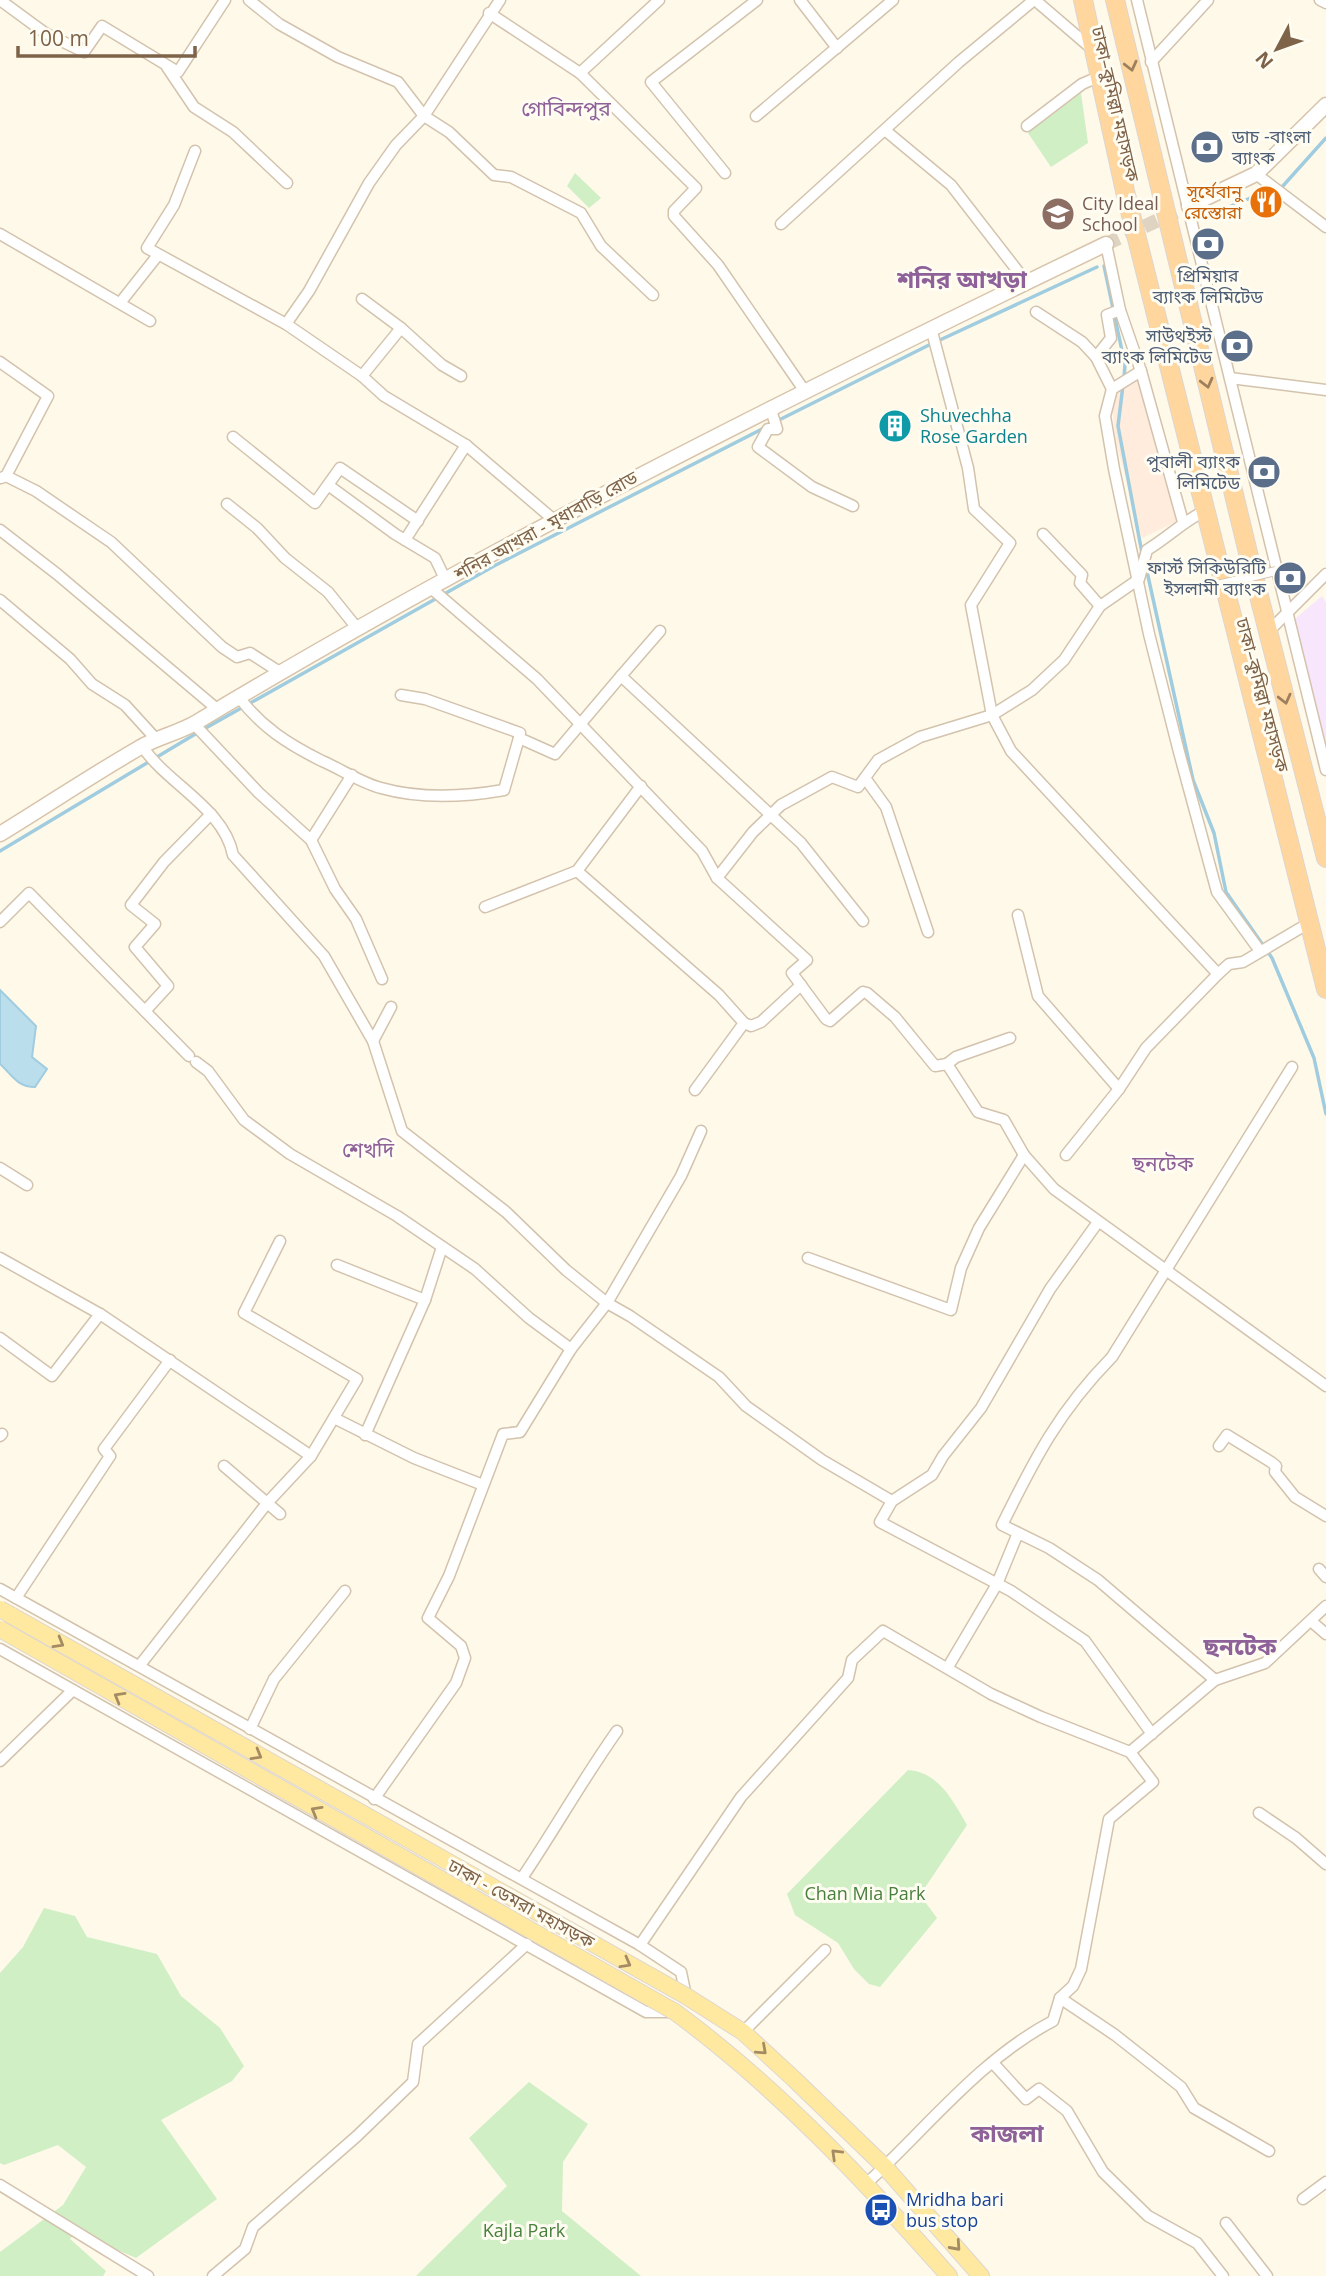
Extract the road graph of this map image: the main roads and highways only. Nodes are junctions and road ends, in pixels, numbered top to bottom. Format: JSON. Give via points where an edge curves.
{"nodes":[{"id":1,"x":1083,"y":0,"type":"edge"},
{"id":2,"x":1090,"y":0,"type":"edge"},
{"id":3,"x":1115,"y":0,"type":"edge"},
{"id":4,"x":1326,"y":105,"type":"edge"},
{"id":5,"x":1189,"y":206,"type":"tunnel mouth"},
{"id":6,"x":1106,"y":244,"type":"tunnel mouth"},
{"id":7,"x":0,"y":834,"type":"edge"},
{"id":8,"x":1326,"y":858,"type":"edge"},
{"id":9,"x":1326,"y":940,"type":"edge"},
{"id":10,"x":1326,"y":989,"type":"edge"},
{"id":11,"x":0,"y":1609,"type":"edge"},
{"id":12,"x":0,"y":1629,"type":"edge"},
{"id":13,"x":889,"y":2172,"type":"junction"},
{"id":14,"x":872,"y":2189,"type":"junction"},
{"id":15,"x":949,"y":2276,"type":"edge"},
{"id":16,"x":981,"y":2276,"type":"edge"}],
"edges":[{"from":1,"to":10,"type":"highway","via":[[1204,511]]},
{"from":2,"to":9,"type":"highway","name":"ঢাকা–কুমিল্লা মহাসড়ক","via":[[1213,506]]},
{"from":3,"to":8,"type":"highway","name":"ঢাকা–কুমিল্লা মহাসড়ক","one_way":true},
{"from":4,"to":5,"type":"main road","via":[[1256,174]]},
{"from":6,"to":7,"type":"main road","name":"শনির আখরা - মৃধাবাড়ি রোড","via":[[804,390],[554,520],[278,671],[194,724],[156,739]]},
{"from":11,"to":13,"type":"main road","name":"ঢাকা - ডেমরা মহাসড়ক","one_way":true,"bridge":true,"via":[[743,2032]]},
{"from":14,"to":12,"type":"main road","name":"ঢাকা - ডেমরা মহাসড়ক","one_way":true,"bridge":true,"via":[[770,2091],[675,2012]]},
{"from":13,"to":14,"type":"main road"},
{"from":13,"to":16,"type":"main road","name":"ঢাকা - ডেমরা মহাসড়ক","one_way":true},
{"from":14,"to":15,"type":"main road","name":"ঢাকা - ডেমরা মহাসড়ক"}]}
